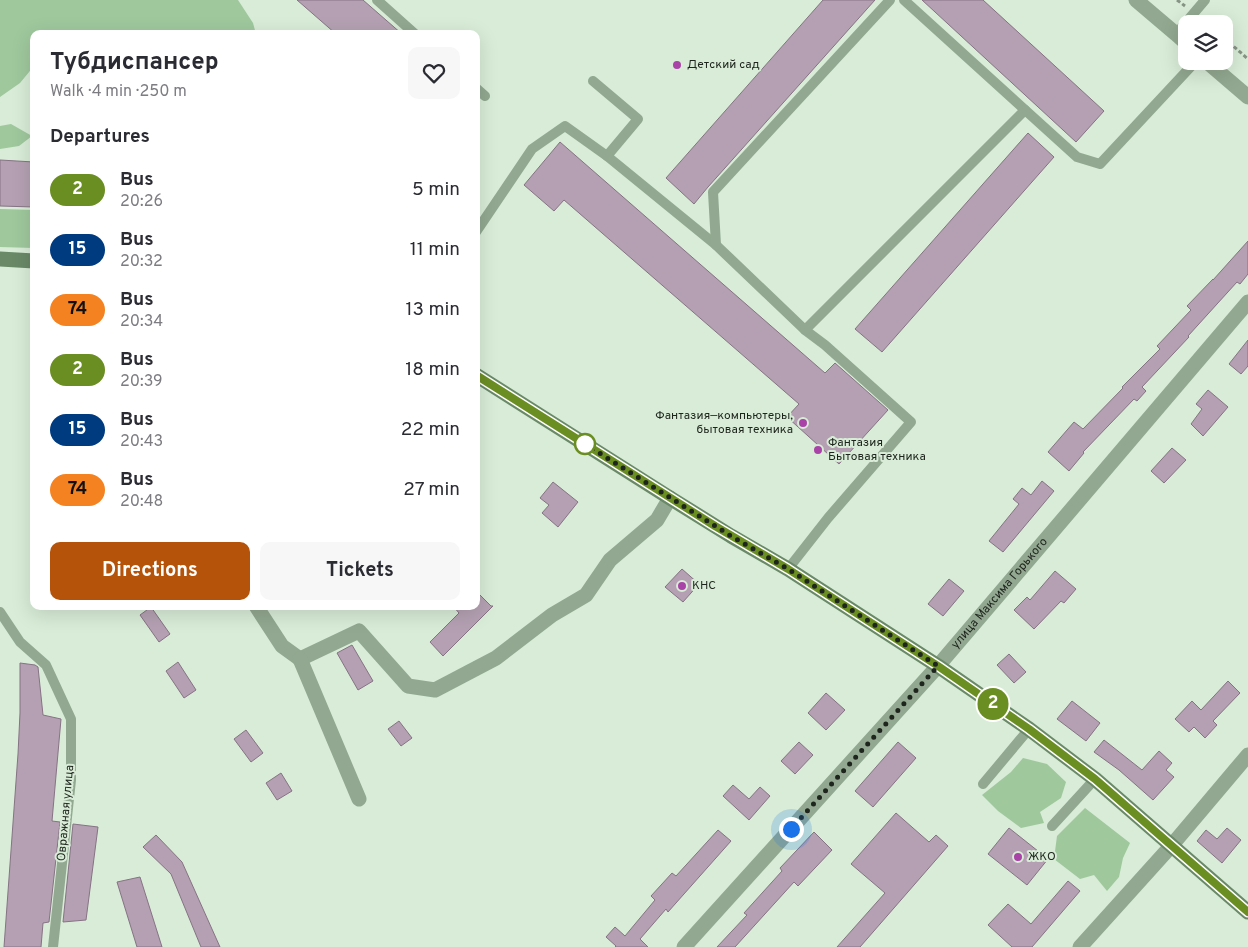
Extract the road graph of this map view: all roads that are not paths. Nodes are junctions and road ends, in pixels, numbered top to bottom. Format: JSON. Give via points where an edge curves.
{"nodes":[{"id":1,"x":377,"y":0,"type":"edge"},
{"id":2,"x":890,"y":0,"type":"edge"},
{"id":3,"x":904,"y":0,"type":"edge"},
{"id":4,"x":1136,"y":0,"type":"edge"},
{"id":5,"x":1205,"y":0,"type":"edge"},
{"id":6,"x":1196,"y":15,"type":"edge"},
{"id":7,"x":410,"y":30,"type":"edge"},
{"id":8,"x":1178,"y":35,"type":"edge"},
{"id":9,"x":1188,"y":70,"type":"edge"},
{"id":10,"x":1216,"y":70,"type":"edge"},
{"id":11,"x":593,"y":81,"type":"dead end"},
{"id":12,"x":480,"y":91,"type":"edge"},
{"id":13,"x":486,"y":96,"type":"dead end"},
{"id":14,"x":1248,"y":97,"type":"edge"},
{"id":15,"x":1024,"y":110,"type":"junction"},
{"id":16,"x":607,"y":156,"type":"junction"},
{"id":17,"x":480,"y":226,"type":"edge"},
{"id":18,"x":716,"y":245,"type":"junction"},
{"id":19,"x":0,"y":259,"type":"edge"},
{"id":20,"x":30,"y":261,"type":"edge"},
{"id":21,"x":1248,"y":302,"type":"edge"},
{"id":22,"x":805,"y":330,"type":"junction"},
{"id":23,"x":480,"y":378,"type":"edge"},
{"id":24,"x":670,"y":498,"type":"junction"},
{"id":25,"x":788,"y":569,"type":"junction"},
{"id":26,"x":259,"y":610,"type":"edge"},
{"id":27,"x":0,"y":612,"type":"edge"},
{"id":28,"x":300,"y":659,"type":"junction"},
{"id":29,"x":938,"y":666,"type":"junction"},
{"id":30,"x":1029,"y":729,"type":"junction"},
{"id":31,"x":1248,"y":755,"type":"edge"},
{"id":32,"x":1095,"y":779,"type":"junction"},
{"id":33,"x":983,"y":784,"type":"dead end"},
{"id":34,"x":359,"y":799,"type":"dead end"},
{"id":35,"x":1052,"y":826,"type":"dead end"},
{"id":36,"x":1172,"y":845,"type":"junction"},
{"id":37,"x":1248,"y":912,"type":"edge"},
{"id":38,"x":53,"y":947,"type":"edge"},
{"id":39,"x":684,"y":947,"type":"edge"},
{"id":40,"x":1080,"y":947,"type":"edge"}],
"edges":[{"from":1,"to":7,"type":"lane"},
{"from":2,"to":18,"type":"lane","via":[[713,192]]},
{"from":3,"to":15,"type":"lane"},
{"from":4,"to":8,"type":"street"},
{"from":5,"to":6,"type":"lane"},
{"from":9,"to":15,"type":"lane","via":[[1100,164],[1077,157]]},
{"from":10,"to":14,"type":"street"},
{"from":11,"to":16,"type":"lane","via":[[638,119]]},
{"from":12,"to":13,"type":"lane"},
{"from":15,"to":22,"type":"lane"},
{"from":16,"to":17,"type":"lane","via":[[566,126],[532,148]]},
{"from":16,"to":18,"type":"lane"},
{"from":18,"to":22,"type":"lane"},
{"from":19,"to":20,"type":"main road"},
{"from":21,"to":29,"type":"street","name":"улица Максима Горького"},
{"from":22,"to":25,"type":"lane","via":[[911,422]]},
{"from":23,"to":24,"type":"main road"},
{"from":24,"to":25,"type":"main road"},
{"from":24,"to":28,"type":"street","via":[[657,520],[610,560],[586,595],[552,615],[496,658],[435,690],[408,686],[359,631]]},
{"from":25,"to":29,"type":"main road"},
{"from":26,"to":28,"type":"street","via":[[282,646]]},
{"from":27,"to":38,"type":"lane","name":"Овражная улица","via":[[20,642],[46,665],[71,718],[71,780]]},
{"from":28,"to":34,"type":"street"},
{"from":29,"to":30,"type":"main road"},
{"from":29,"to":39,"type":"street","name":"улица Максима Горького"},
{"from":30,"to":32,"type":"main road"},
{"from":30,"to":33,"type":"lane"},
{"from":31,"to":36,"type":"street"},
{"from":32,"to":35,"type":"lane"},
{"from":32,"to":36,"type":"main road"},
{"from":36,"to":37,"type":"main road"},
{"from":36,"to":40,"type":"street"}]}
